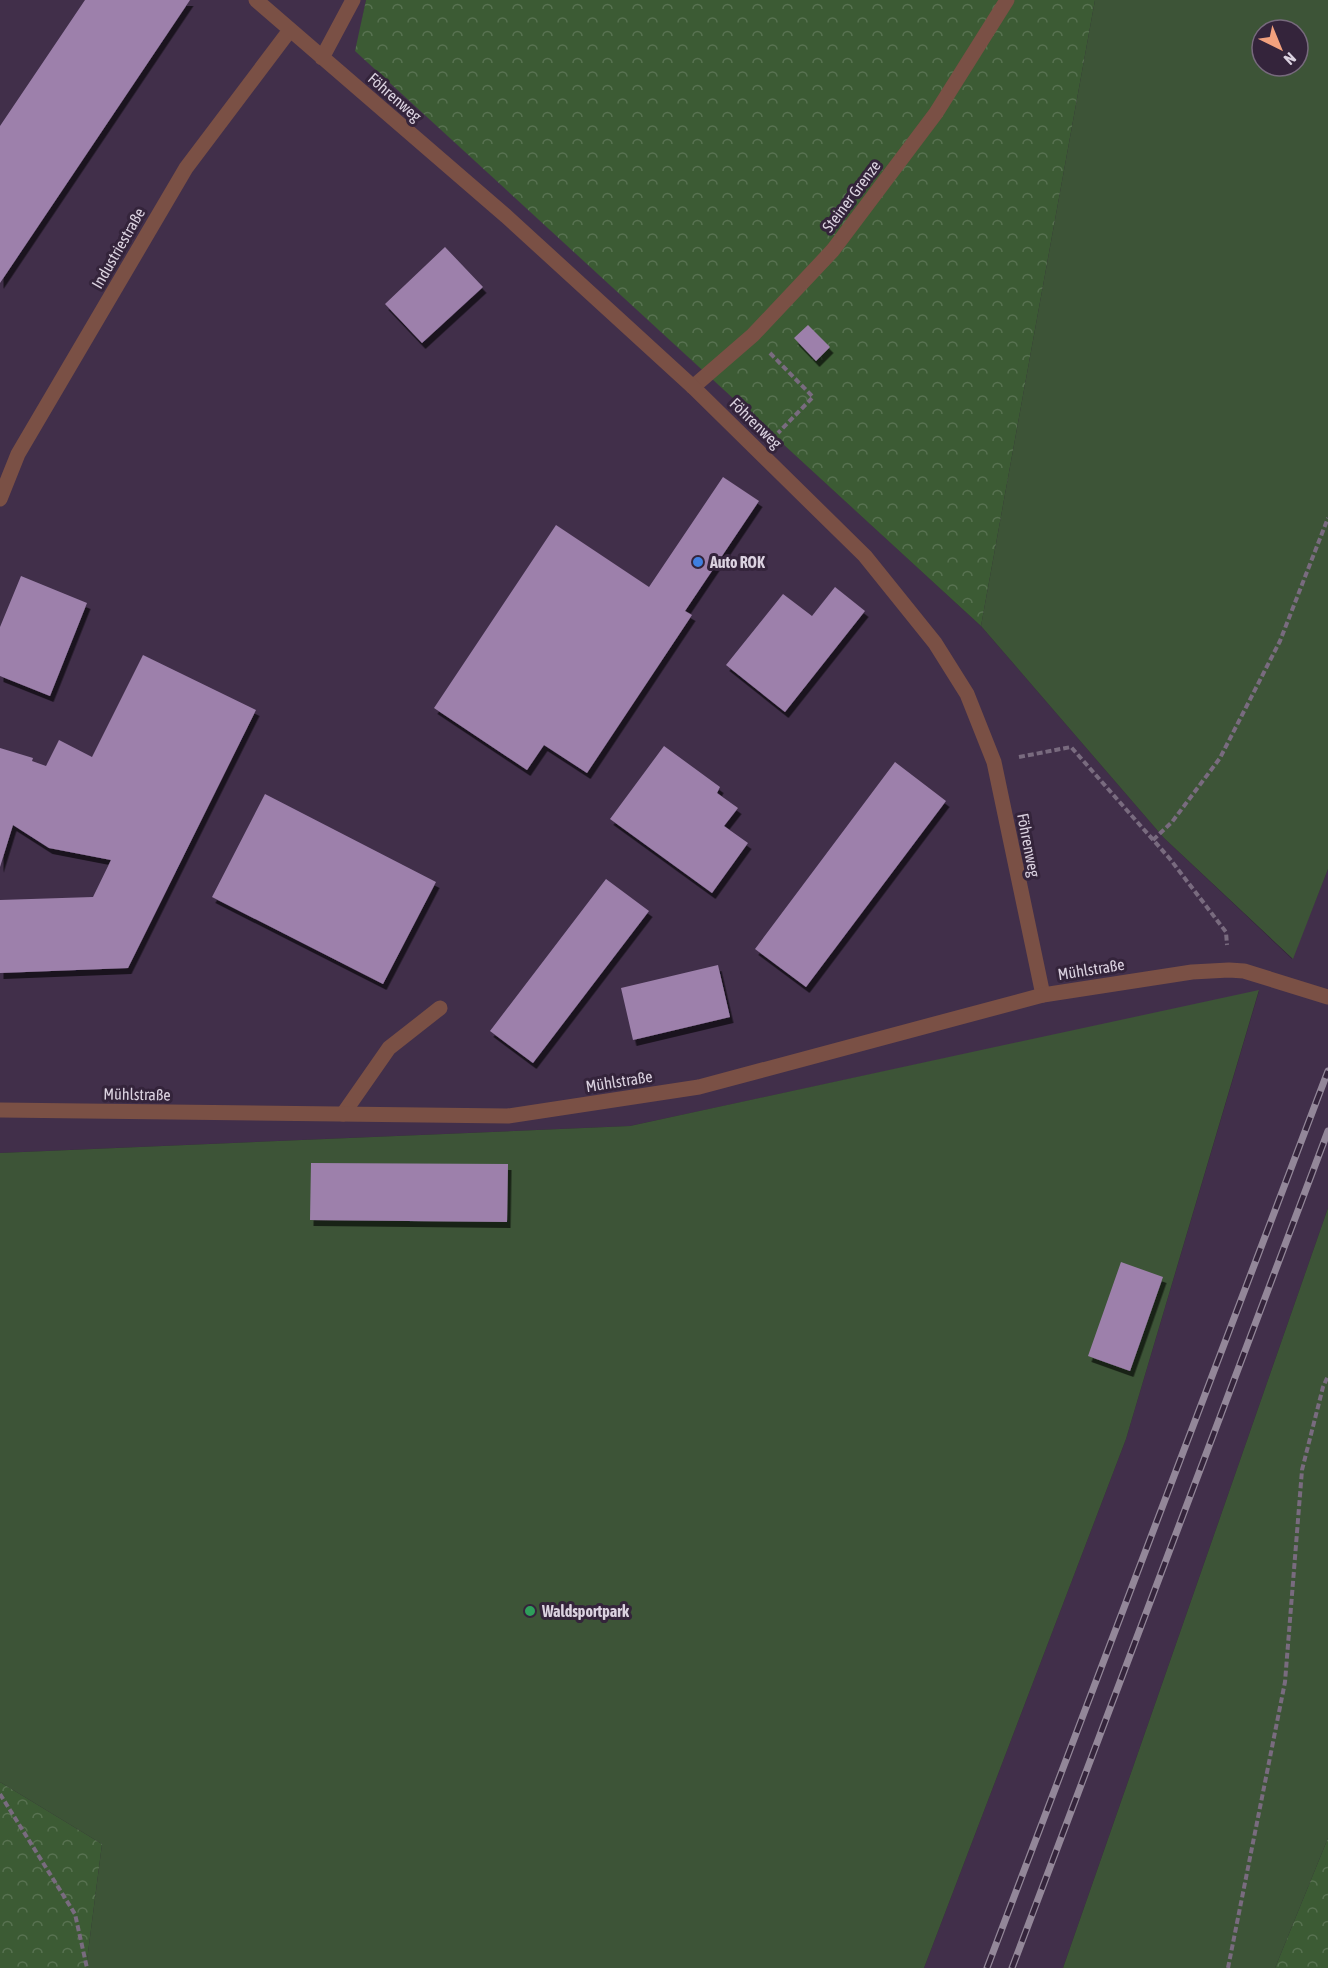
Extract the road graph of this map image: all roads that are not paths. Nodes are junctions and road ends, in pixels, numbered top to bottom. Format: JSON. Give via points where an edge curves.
{"nodes":[{"id":1,"x":256,"y":0,"type":"edge"},
{"id":2,"x":353,"y":0,"type":"edge"},
{"id":3,"x":1007,"y":0,"type":"edge"},
{"id":4,"x":290,"y":30,"type":"junction"},
{"id":5,"x":322,"y":58,"type":"junction"},
{"id":6,"x":693,"y":387,"type":"junction"},
{"id":7,"x":0,"y":499,"type":"edge"},
{"id":8,"x":1043,"y":995,"type":"junction"},
{"id":9,"x":1328,"y":997,"type":"edge"},
{"id":10,"x":440,"y":1008,"type":"dead end"},
{"id":11,"x":0,"y":1110,"type":"edge"},
{"id":12,"x":343,"y":1114,"type":"junction"}],
"edges":[{"from":1,"to":4,"type":"street","name":"Föhrenweg"},
{"from":2,"to":5,"type":"street"},
{"from":3,"to":6,"type":"street","name":"Steiner Grenze","via":[[936,113],[833,250],[753,335]]},
{"from":4,"to":5,"type":"street","name":"Föhrenweg"},
{"from":4,"to":7,"type":"street","name":"Industriestraße","via":[[186,168],[18,454]]},
{"from":5,"to":6,"type":"street","name":"Föhrenweg","via":[[506,216]]},
{"from":6,"to":8,"type":"street","name":"Föhrenweg","via":[[865,556],[935,643],[967,694],[994,762]]},
{"from":8,"to":9,"type":"street","name":"Mühlstraße","via":[[1229,970]]},
{"from":8,"to":12,"type":"street","name":"Mühlstraße","via":[[699,1087],[508,1116]]},
{"from":10,"to":12,"type":"street","via":[[388,1048]]},
{"from":11,"to":12,"type":"street","name":"Mühlstraße"}]}
